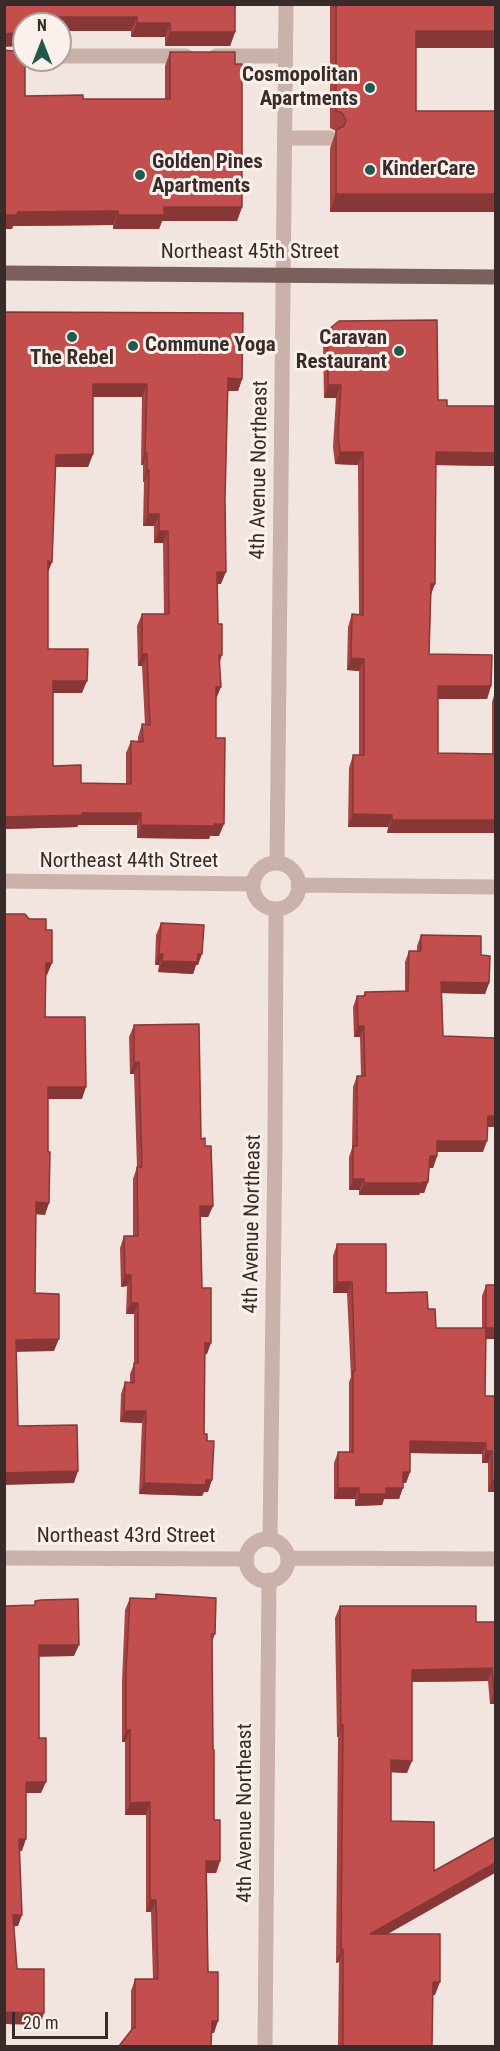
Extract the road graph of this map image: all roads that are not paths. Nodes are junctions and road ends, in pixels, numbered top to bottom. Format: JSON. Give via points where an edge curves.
{"nodes":[{"id":1,"x":286,"y":4,"type":"edge"},
{"id":2,"x":72,"y":56,"type":"edge"},
{"id":3,"x":285,"y":56,"type":"junction"},
{"id":4,"x":285,"y":138,"type":"junction"},
{"id":5,"x":330,"y":138,"type":"dead end"},
{"id":6,"x":4,"y":273,"type":"edge"},
{"id":7,"x":283,"y":274,"type":"junction"},
{"id":8,"x":495,"y":277,"type":"edge"},
{"id":9,"x":277,"y":863,"type":"junction"},
{"id":10,"x":4,"y":882,"type":"edge"},
{"id":11,"x":253,"y":884,"type":"junction"},
{"id":12,"x":298,"y":885,"type":"junction"},
{"id":13,"x":495,"y":887,"type":"edge"},
{"id":14,"x":276,"y":909,"type":"junction"},
{"id":15,"x":270,"y":1539,"type":"junction"},
{"id":16,"x":4,"y":1558,"type":"edge"},
{"id":17,"x":288,"y":1558,"type":"junction"},
{"id":18,"x":247,"y":1559,"type":"junction"},
{"id":19,"x":495,"y":1559,"type":"edge"},
{"id":20,"x":269,"y":1580,"type":"junction"},
{"id":21,"x":265,"y":2046,"type":"edge"}],
"edges":[{"from":1,"to":3,"type":"street","name":"4th Avenue Northeast"},
{"from":2,"to":3,"type":"street"},
{"from":3,"to":4,"type":"street","name":"4th Avenue Northeast"},
{"from":4,"to":5,"type":"street"},
{"from":4,"to":7,"type":"street","name":"4th Avenue Northeast"},
{"from":6,"to":7,"type":"main road","name":"Northeast 45th Street"},
{"from":7,"to":8,"type":"main road","name":"Northeast 45th Street"},
{"from":7,"to":9,"type":"street","name":"4th Avenue Northeast"},
{"from":9,"to":11,"type":"street","via":[[258,871]]},
{"from":9,"to":12,"type":"street","via":[[294,872]]},
{"from":10,"to":11,"type":"street","name":"Northeast 44th Street"},
{"from":11,"to":14,"type":"street","via":[[260,903]]},
{"from":12,"to":13,"type":"street"},
{"from":12,"to":14,"type":"street","via":[[293,901]]},
{"from":14,"to":15,"type":"street","name":"4th Avenue Northeast"},
{"from":15,"to":17,"type":"street","via":[[285,1548]]},
{"from":15,"to":18,"type":"street","via":[[253,1545]]},
{"from":16,"to":18,"type":"street","name":"Northeast 43rd Street"},
{"from":17,"to":19,"type":"street"},
{"from":17,"to":20,"type":"street","via":[[282,1574]]},
{"from":18,"to":20,"type":"street","via":[[252,1574]]},
{"from":20,"to":21,"type":"street","name":"4th Avenue Northeast"}]}
